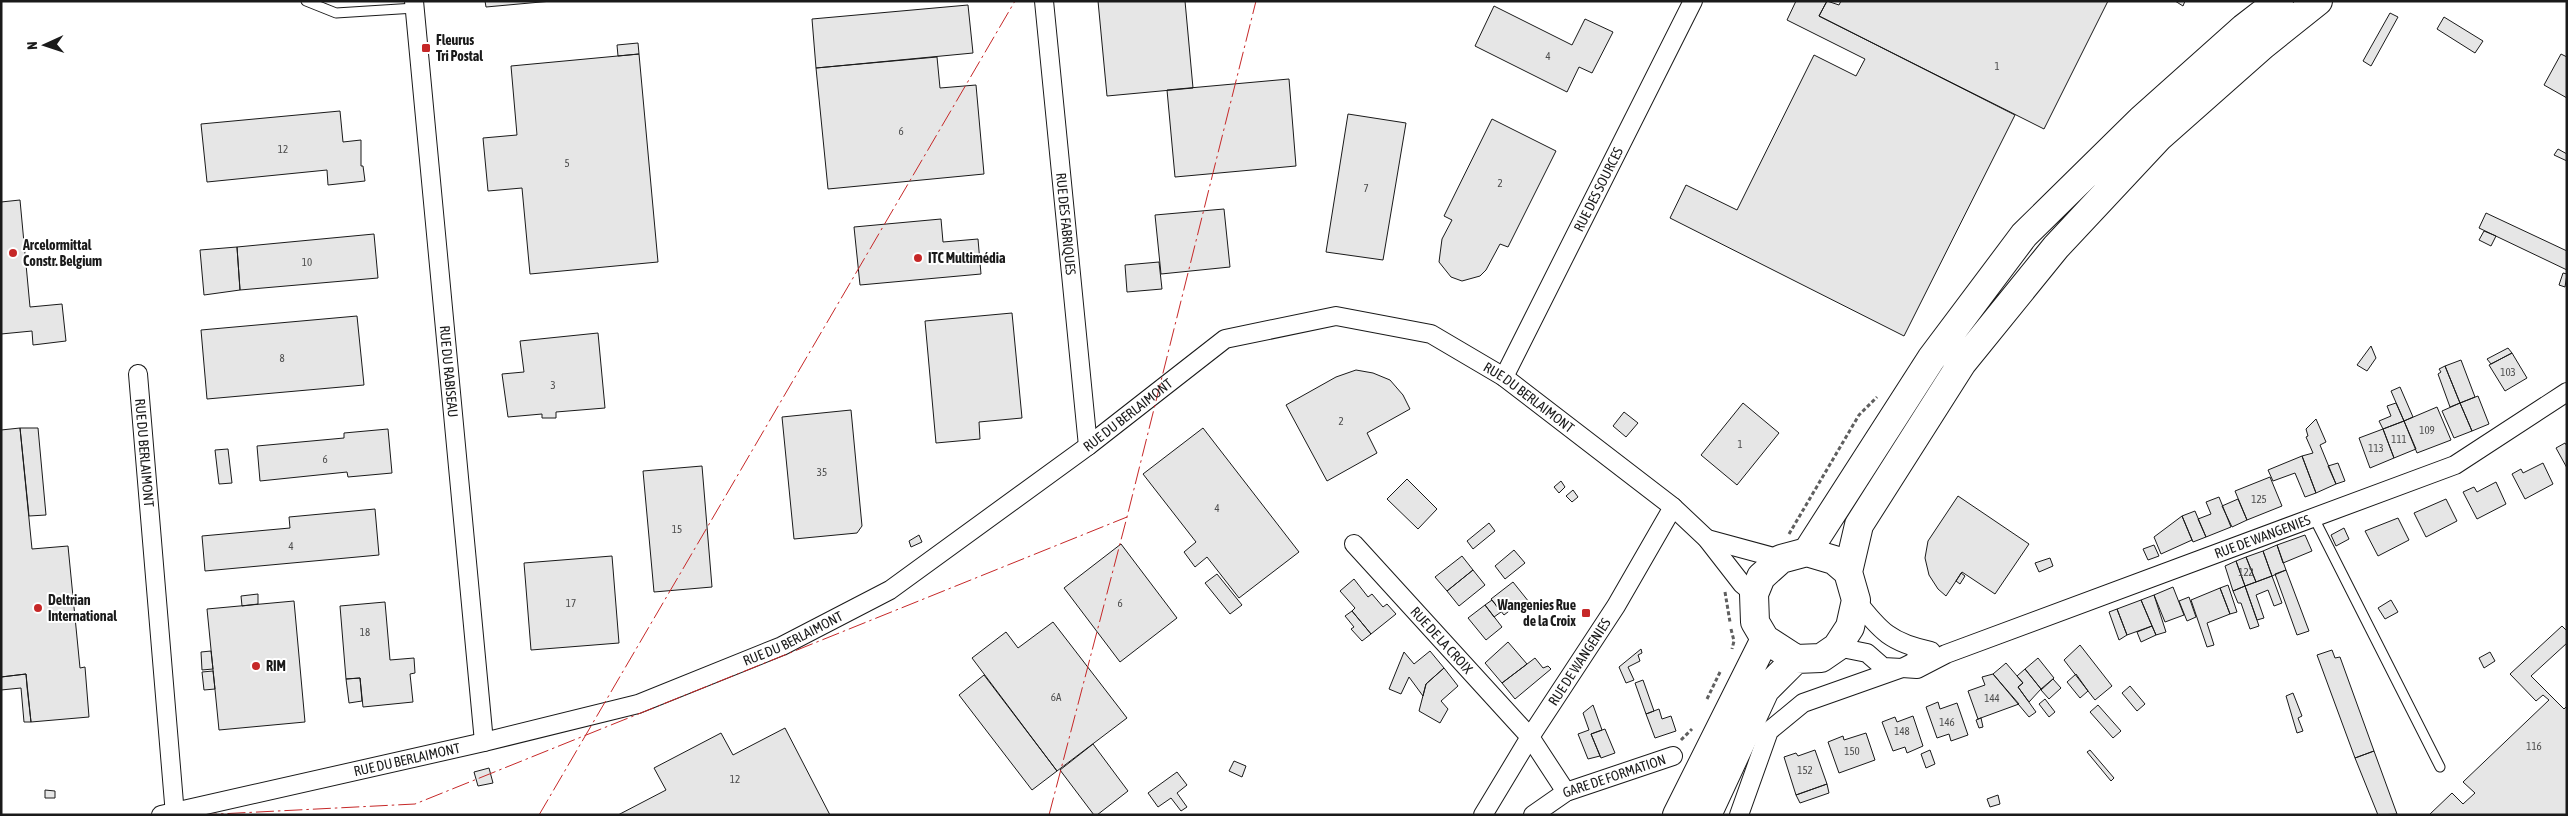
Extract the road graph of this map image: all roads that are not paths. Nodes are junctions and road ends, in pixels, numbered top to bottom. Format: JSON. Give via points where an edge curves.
{"nodes":[{"id":1,"x":306,"y":1,"type":"edge"},
{"id":2,"x":1044,"y":1,"type":"edge"},
{"id":3,"x":1693,"y":1,"type":"edge"},
{"id":4,"x":2279,"y":1,"type":"edge"},
{"id":5,"x":2318,"y":1,"type":"edge"},
{"id":6,"x":414,"y":4,"type":"edge"},
{"id":7,"x":138,"y":374,"type":"dead end"},
{"id":8,"x":1504,"y":377,"type":"junction"},
{"id":9,"x":2567,"y":392,"type":"edge"},
{"id":10,"x":1088,"y":446,"type":"junction"},
{"id":11,"x":1674,"y":507,"type":"junction"},
{"id":12,"x":2313,"y":516,"type":"junction"},
{"id":13,"x":1708,"y":539,"type":"junction"},
{"id":14,"x":1354,"y":544,"type":"dead end"},
{"id":15,"x":1808,"y":552,"type":"junction"},
{"id":16,"x":1781,"y":559,"type":"junction"},
{"id":17,"x":1848,"y":572,"type":"junction"},
{"id":18,"x":1754,"y":594,"type":"junction"},
{"id":19,"x":1856,"y":600,"type":"junction"},
{"id":20,"x":1765,"y":639,"type":"junction"},
{"id":21,"x":1837,"y":647,"type":"junction"},
{"id":22,"x":1920,"y":649,"type":"junction"},
{"id":23,"x":1946,"y":654,"type":"junction"},
{"id":24,"x":1796,"y":659,"type":"junction"},
{"id":25,"x":1902,"y":668,"type":"junction"},
{"id":26,"x":1530,"y":737,"type":"junction"},
{"id":27,"x":484,"y":742,"type":"junction"},
{"id":28,"x":1673,"y":756,"type":"road end"},
{"id":29,"x":2440,"y":768,"type":"dead end"},
{"id":30,"x":1566,"y":792,"type":"junction"},
{"id":31,"x":170,"y":814,"type":"edge"},
{"id":32,"x":1483,"y":815,"type":"edge"},
{"id":33,"x":1533,"y":815,"type":"edge"},
{"id":34,"x":1677,"y":815,"type":"edge"},
{"id":35,"x":1707,"y":815,"type":"edge"},
{"id":36,"x":1739,"y":815,"type":"edge"}],
"edges":[{"from":1,"to":6,"type":"lane","via":[[336,13]]},
{"from":2,"to":10,"type":"street","name":"RUE DES FABRIQUES"},
{"from":3,"to":8,"type":"street","name":"RUE DES SOURCES"},
{"from":4,"to":15,"type":"highway","via":[[2141,120],[2024,235],[1930,359]]},
{"from":5,"to":17,"type":"highway","via":[[2158,137],[2056,247],[1957,371],[1859,525]]},
{"from":6,"to":27,"type":"street","name":"RUE DU RABISEAU"},
{"from":7,"to":31,"type":"street","name":"RUE DU BERLAIMONT"},
{"from":8,"to":10,"type":"street","name":"RUE DU BERLAIMONT","via":[[1431,334],[1336,316],[1225,338]]},
{"from":8,"to":11,"type":"street","name":"RUE DU BERLAIMONT"},
{"from":9,"to":12,"type":"street","name":"RUE DE WANGENIES","via":[[2455,465]]},
{"from":10,"to":27,"type":"street","name":"RUE DU BERLAIMONT","via":[[890,590],[782,646],[638,704]]},
{"from":11,"to":13,"type":"street","name":"RUE DU BERLAIMONT"},
{"from":11,"to":26,"type":"street","name":"RUE DE WANGENIES","via":[[1616,606]]},
{"from":12,"to":23,"type":"street","name":"RUE DE WANGENIES"},
{"from":12,"to":29,"type":"lane"},
{"from":13,"to":16,"type":"street","name":"RUE DU BERLAIMONT"},
{"from":13,"to":18,"type":"street","name":"RUE DU BERLAIMONT","via":[[1742,584]]},
{"from":14,"to":26,"type":"street","name":"RUE DE LA CROIX"},
{"from":15,"to":16,"type":"highway"},
{"from":15,"to":17,"type":"highway","via":[[1834,560]]},
{"from":16,"to":18,"type":"highway","via":[[1761,577]]},
{"from":17,"to":19,"type":"highway"},
{"from":18,"to":20,"type":"highway","via":[[1755,622]]},
{"from":19,"to":21,"type":"highway","via":[[1850,627]]},
{"from":19,"to":22,"type":"street","via":[[1889,637]]},
{"from":20,"to":24,"type":"highway"},
{"from":20,"to":34,"type":"highway"},
{"from":21,"to":24,"type":"highway","via":[[1821,658]]},
{"from":21,"to":25,"type":"street","name":"RUE DE WANGENIES","via":[[1867,653],[1883,667]]},
{"from":22,"to":23,"type":"street"},
{"from":22,"to":25,"type":"street","name":"RUE DE WANGENIES","via":[[1914,662]]},
{"from":23,"to":25,"type":"street","name":"RUE DE WANGENIES","via":[[1918,669]]},
{"from":24,"to":35,"type":"highway","via":[[1765,690]]},
{"from":25,"to":36,"type":"street","name":"RUE DE WANGENIES","via":[[1803,703],[1769,731]]},
{"from":26,"to":30,"type":"street","name":"RUE DE LA CROIX"},
{"from":26,"to":32,"type":"street","name":"RUE DE WANGENIES"},
{"from":27,"to":31,"type":"street","name":"RUE DU BERLAIMONT"},
{"from":28,"to":30,"type":"street","name":"GARE DE FORMATION"},
{"from":30,"to":33,"type":"street","name":"GARE DE FORMATION"}]}
